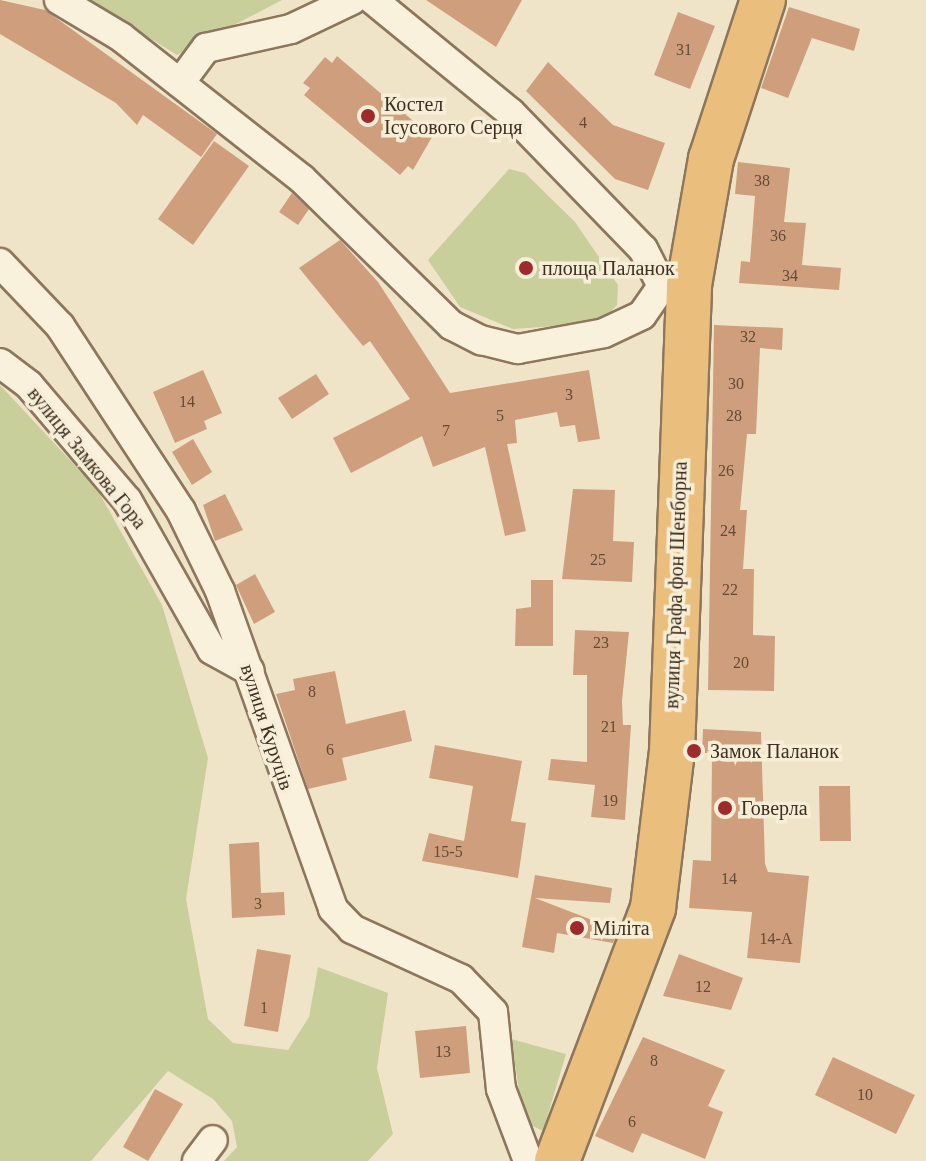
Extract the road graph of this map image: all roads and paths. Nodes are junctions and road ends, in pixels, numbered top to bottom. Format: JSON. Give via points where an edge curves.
{"nodes":[{"id":1,"x":59,"y":0,"type":"edge"},
{"id":2,"x":352,"y":0,"type":"edge"},
{"id":3,"x":373,"y":0,"type":"edge"},
{"id":4,"x":763,"y":0,"type":"edge"},
{"id":5,"x":180,"y":83,"type":"junction"},
{"id":6,"x":0,"y":263,"type":"edge"},
{"id":7,"x":675,"y":286,"type":"junction"},
{"id":8,"x":0,"y":363,"type":"edge"},
{"id":9,"x":250,"y":671,"type":"junction"},
{"id":10,"x":528,"y":1161,"type":"edge"},
{"id":11,"x":557,"y":1161,"type":"edge"}],
"edges":[{"from":1,"to":5,"type":"street"},
{"from":2,"to":5,"type":"street","via":[[291,29],[206,48]]},
{"from":3,"to":7,"type":"street","via":[[511,113]]},
{"from":4,"to":7,"type":"highway","name":"вулиця Графа фон Шенборна"},
{"from":5,"to":7,"type":"street","via":[[368,238],[451,325],[481,340],[518,349],[604,333],[642,315]]},
{"from":6,"to":9,"type":"street","name":"вулиця Куруців","via":[[60,326],[181,511]]},
{"from":7,"to":11,"type":"highway","name":"вулиця Графа фон Шенборна","via":[[672,752],[653,908]]},
{"from":8,"to":9,"type":"street","name":"вулиця Замкова Гора","via":[[29,385],[127,500],[212,650]]},
{"from":9,"to":10,"type":"street","name":"вулиця Куруців","via":[[333,909],[352,929],[461,979],[483,998],[493,1012],[501,1089]]}]}
